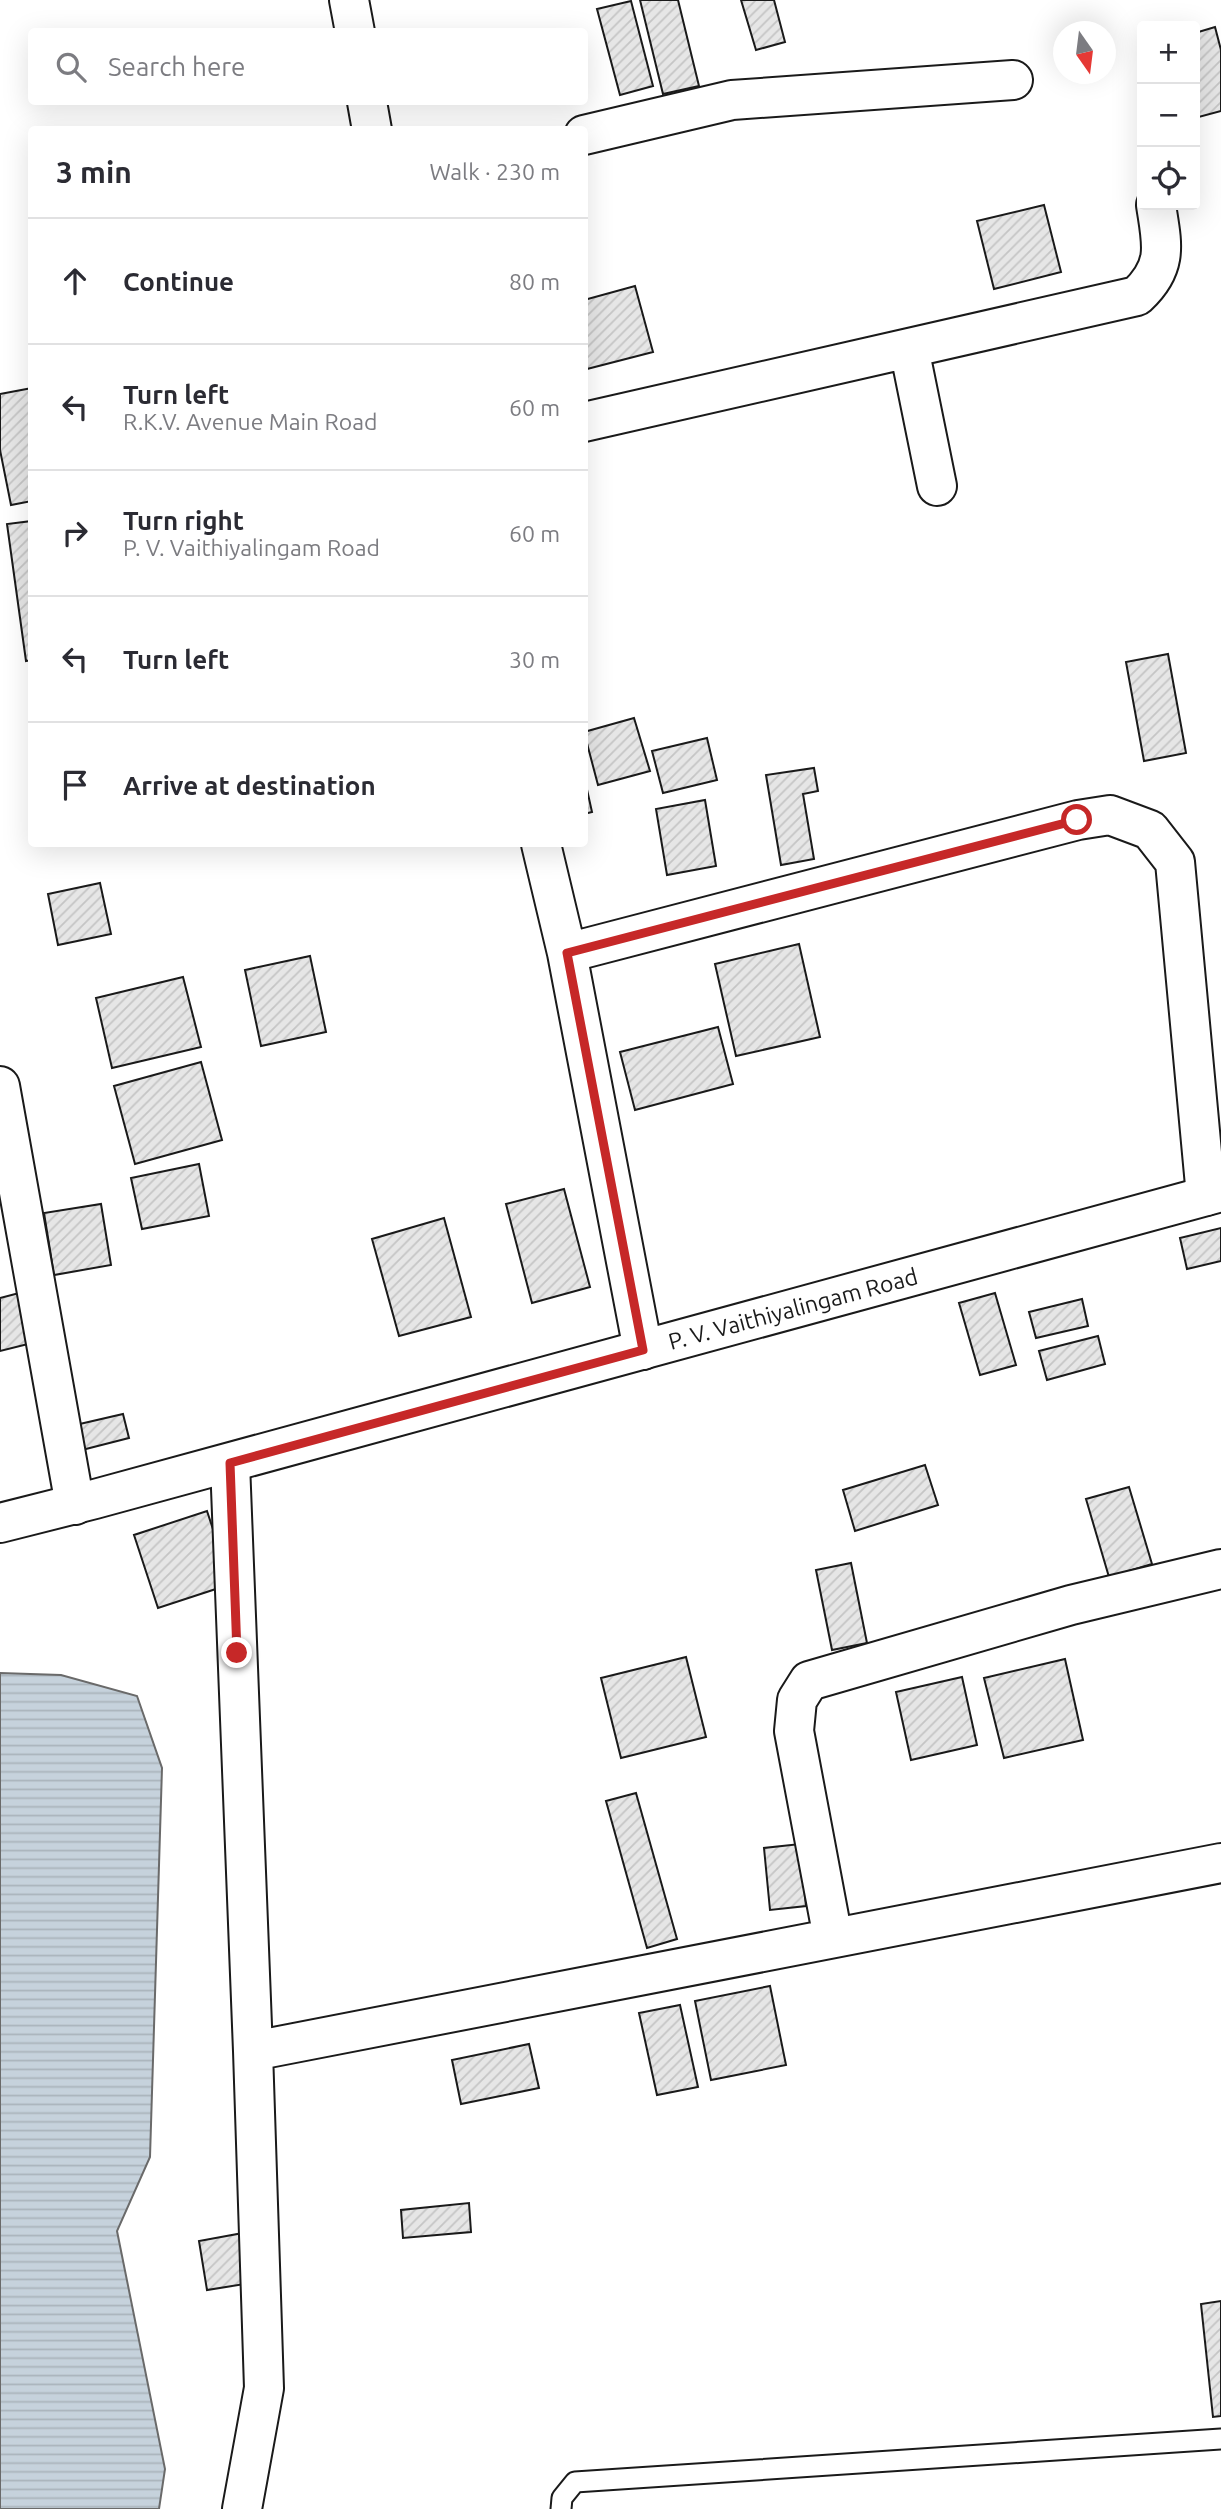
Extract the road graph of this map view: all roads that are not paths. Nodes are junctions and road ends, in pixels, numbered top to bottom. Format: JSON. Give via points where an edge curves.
{"nodes":[{"id":1,"x":349,"y":0,"type":"edge"},
{"id":2,"x":354,"y":28,"type":"edge"},
{"id":3,"x":1013,"y":80,"type":"dead end"},
{"id":4,"x":368,"y":105,"type":"edge"},
{"id":5,"x":371,"y":126,"type":"edge"},
{"id":6,"x":588,"y":134,"type":"edge"},
{"id":7,"x":1157,"y":210,"type":"edge"},
{"id":8,"x":909,"y":348,"type":"junction"},
{"id":9,"x":588,"y":421,"type":"edge"},
{"id":10,"x":937,"y":486,"type":"dead end"},
{"id":11,"x":542,"y":847,"type":"edge"},
{"id":12,"x":567,"y":953,"type":"junction"},
{"id":13,"x":0,"y":1086,"type":"edge"},
{"id":14,"x":1214,"y":1194,"type":"edge"},
{"id":15,"x":643,"y":1350,"type":"junction"},
{"id":16,"x":230,"y":1463,"type":"junction"},
{"id":17,"x":75,"y":1504,"type":"junction"},
{"id":18,"x":0,"y":1523,"type":"edge"},
{"id":19,"x":1221,"y":1569,"type":"edge"},
{"id":20,"x":1221,"y":1863,"type":"edge"},
{"id":21,"x":833,"y":1938,"type":"junction"},
{"id":22,"x":253,"y":2051,"type":"junction"},
{"id":23,"x":1221,"y":2439,"type":"edge"},
{"id":24,"x":242,"y":2509,"type":"edge"},
{"id":25,"x":561,"y":2509,"type":"edge"}],
"edges":[{"from":1,"to":2,"type":"street"},
{"from":3,"to":6,"type":"street","via":[[732,100]]},
{"from":4,"to":5,"type":"street"},
{"from":7,"to":8,"type":"street","via":[[1163,250],[1152,282],[1137,296]]},
{"from":8,"to":9,"type":"street"},
{"from":8,"to":10,"type":"street"},
{"from":11,"to":12,"type":"street"},
{"from":12,"to":14,"type":"street","via":[[1110,815],[1150,830],[1175,862]]},
{"from":12,"to":15,"type":"street"},
{"from":13,"to":17,"type":"street"},
{"from":14,"to":15,"type":"street","name":"P. V. Vaithiyalingam Road"},
{"from":15,"to":16,"type":"street","name":"P. V. Vaithiyalingam Road"},
{"from":16,"to":17,"type":"street","name":"P. V. Vaithiyalingam Road"},
{"from":16,"to":22,"type":"street"},
{"from":17,"to":18,"type":"street","name":"P. V. Vaithiyalingam Road"},
{"from":19,"to":21,"type":"street","via":[[1071,1605],[809,1681],[797,1700],[794,1731]]},
{"from":20,"to":21,"type":"street"},
{"from":21,"to":22,"type":"street","via":[[651,1988]]},
{"from":22,"to":24,"type":"street","via":[[264,2388]]},
{"from":23,"to":25,"type":"lane","via":[[575,2482],[562,2498]]}]}
